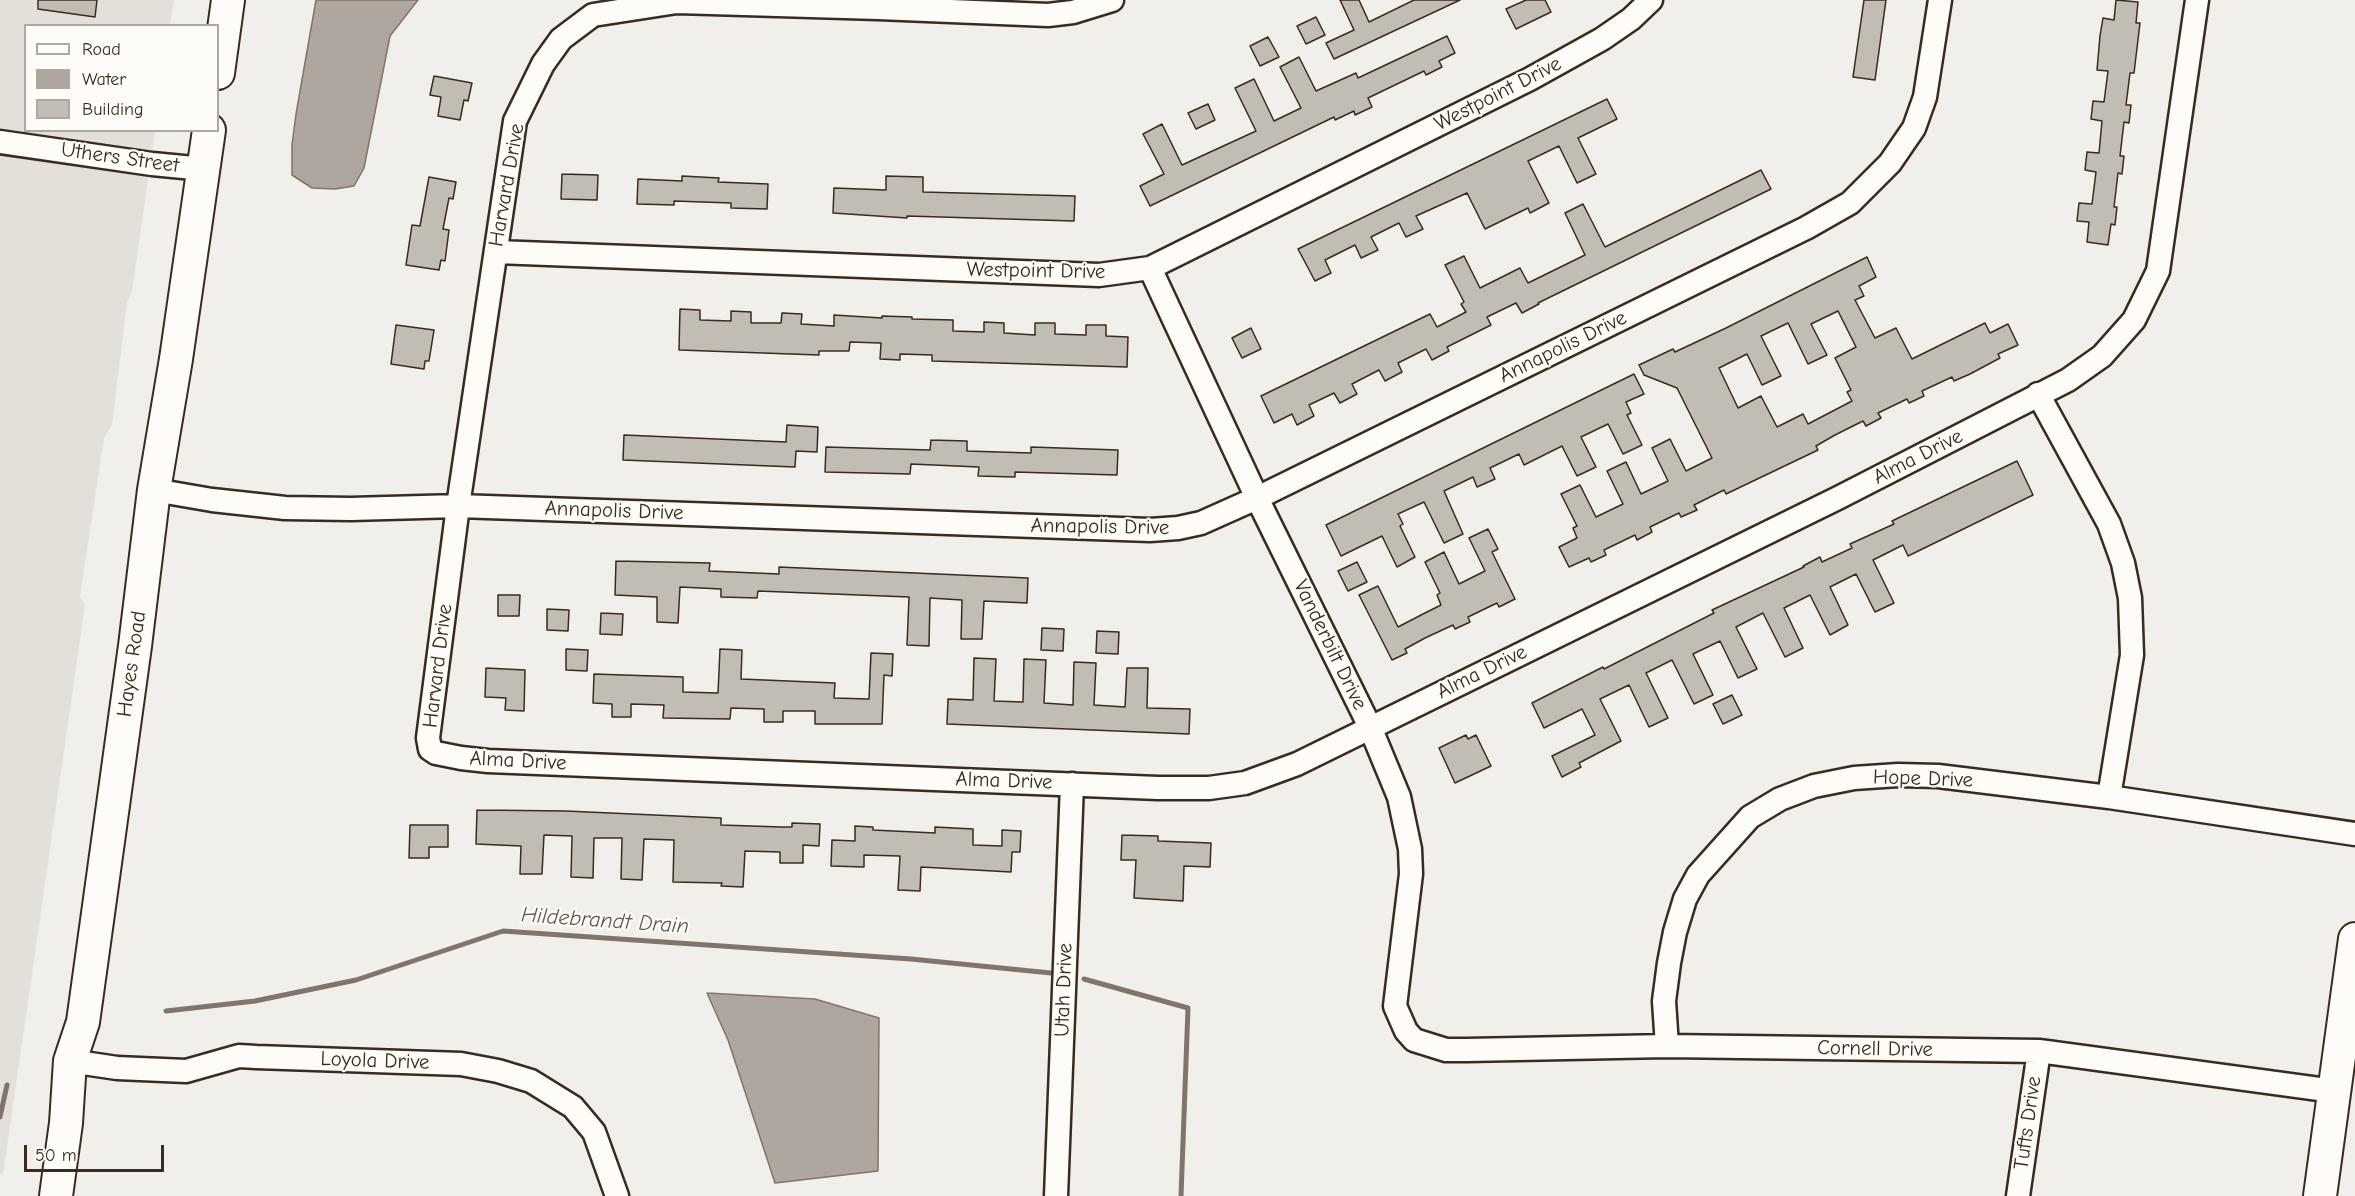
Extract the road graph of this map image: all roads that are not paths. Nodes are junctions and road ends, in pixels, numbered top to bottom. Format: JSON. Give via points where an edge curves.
{"nodes":[{"id":1,"x":228,"y":0,"type":"edge"},
{"id":2,"x":1112,"y":0,"type":"edge"},
{"id":3,"x":1651,"y":0,"type":"edge"},
{"id":4,"x":1940,"y":0,"type":"edge"},
{"id":5,"x":2197,"y":0,"type":"edge"},
{"id":6,"x":219,"y":66,"type":"edge"},
{"id":7,"x":209,"y":132,"type":"edge"},
{"id":8,"x":0,"y":142,"type":"edge"},
{"id":9,"x":204,"y":169,"type":"junction"},
{"id":10,"x":496,"y":252,"type":"junction"},
{"id":11,"x":1150,"y":268,"type":"junction"},
{"id":12,"x":2038,"y":394,"type":"junction"},
{"id":13,"x":154,"y":490,"type":"junction"},
{"id":14,"x":1257,"y":498,"type":"junction"},
{"id":15,"x":458,"y":506,"type":"junction"},
{"id":16,"x":1370,"y":727,"type":"junction"},
{"id":17,"x":436,"y":753,"type":"joint"},
{"id":18,"x":1072,"y":784,"type":"junction"},
{"id":19,"x":2109,"y":797,"type":"junction"},
{"id":20,"x":2355,"y":834,"type":"edge"},
{"id":21,"x":2355,"y":939,"type":"edge"},
{"id":22,"x":1414,"y":1040,"type":"joint"},
{"id":23,"x":1667,"y":1046,"type":"junction"},
{"id":24,"x":2039,"y":1051,"type":"junction"},
{"id":25,"x":70,"y":1061,"type":"junction"},
{"id":26,"x":2334,"y":1091,"type":"junction"},
{"id":27,"x":56,"y":1196,"type":"edge"},
{"id":28,"x":617,"y":1196,"type":"edge"},
{"id":29,"x":1056,"y":1196,"type":"edge"},
{"id":30,"x":2018,"y":1196,"type":"edge"},
{"id":31,"x":2320,"y":1196,"type":"edge"}],
"edges":[{"from":1,"to":6,"type":"street"},
{"from":2,"to":10,"type":"street","name":"Harvard Drive","via":[[1048,15],[676,2],[593,15],[561,39],[543,64],[515,121]]},
{"from":3,"to":11,"type":"street","name":"Westpoint Drive","via":[[1602,39],[1530,79]]},
{"from":4,"to":14,"type":"street","name":"Annapolis Drive","via":[[1925,98],[1914,128],[1890,164],[1850,203]]},
{"from":5,"to":12,"type":"street","name":"Alma Drive","via":[[2158,271],[2143,305],[2116,342],[2082,370]]},
{"from":7,"to":9,"type":"street","name":"Hayes Road"},
{"from":8,"to":9,"type":"street","name":"Uthers Street"},
{"from":9,"to":13,"type":"street","name":"Hayes Road"},
{"from":10,"to":11,"type":"street","name":"Westpoint Drive","via":[[1099,275]]},
{"from":10,"to":15,"type":"street","name":"Harvard Drive"},
{"from":11,"to":14,"type":"street","name":"Vanderbilt Drive"},
{"from":12,"to":16,"type":"street","name":"Alma Drive","via":[[1838,498]]},
{"from":12,"to":19,"type":"street","via":[[2109,524],[2130,598],[2132,655]]},
{"from":13,"to":15,"type":"street","name":"Annapolis Drive","via":[[285,508]]},
{"from":13,"to":25,"type":"street","name":"Hayes Road","via":[[82,1022]]},
{"from":14,"to":15,"type":"street","name":"Annapolis Drive","via":[[1200,523],[1150,530]]},
{"from":14,"to":16,"type":"street","name":"Vanderbilt Drive"},
{"from":15,"to":17,"type":"street","name":"Harvard Drive","via":[[429,738],[430,749]]},
{"from":16,"to":18,"type":"street","name":"Alma Drive","via":[[1297,764],[1245,783],[1209,788]]},
{"from":16,"to":22,"type":"street","name":"Vanderbilt Drive","via":[[1399,797],[1410,849],[1408,908],[1395,1006]]},
{"from":17,"to":18,"type":"street","name":"Alma Drive","via":[[500,761]]},
{"from":18,"to":29,"type":"street","name":"Utah Drive"},
{"from":19,"to":20,"type":"street","name":"Hope Drive"},
{"from":19,"to":23,"type":"street","name":"Hope Drive","via":[[1938,776],[1898,775],[1854,777],[1780,799],[1750,817],[1698,874],[1685,899],[1675,932],[1664,1001]]},
{"from":21,"to":26,"type":"street"},
{"from":22,"to":23,"type":"street","name":"Cornell Drive","via":[[1446,1050]]},
{"from":23,"to":24,"type":"street","name":"Cornell Drive"},
{"from":24,"to":26,"type":"street","name":"Cornell Drive"},
{"from":24,"to":30,"type":"street","name":"Tufts Drive"},
{"from":25,"to":27,"type":"street","name":"Hayes Road"},
{"from":25,"to":28,"type":"street","name":"Loyola Drive","via":[[186,1071],[239,1056],[461,1064],[498,1071],[531,1081],[573,1107],[594,1132]]},
{"from":26,"to":31,"type":"street"}]}
